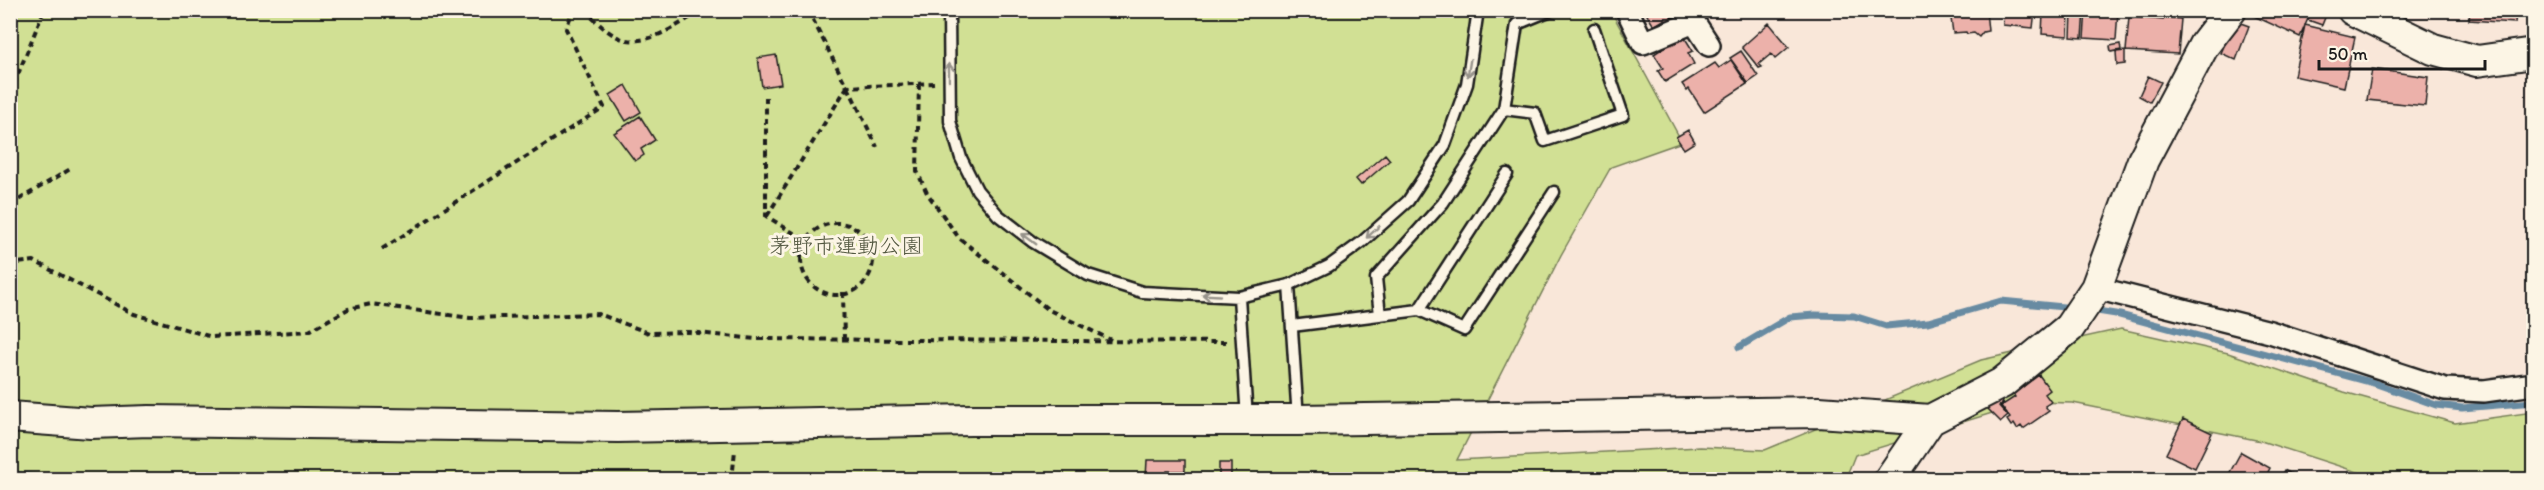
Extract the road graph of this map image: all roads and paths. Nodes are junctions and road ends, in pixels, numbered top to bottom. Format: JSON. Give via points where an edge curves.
{"nodes":[{"id":1,"x":44,"y":10,"type":"edge"},
{"id":2,"x":573,"y":10,"type":"edge"},
{"id":3,"x":584,"y":10,"type":"edge"},
{"id":4,"x":701,"y":10,"type":"edge"},
{"id":5,"x":808,"y":10,"type":"edge"},
{"id":6,"x":949,"y":10,"type":"edge"},
{"id":7,"x":1478,"y":10,"type":"edge"},
{"id":8,"x":1551,"y":10,"type":"edge"},
{"id":9,"x":1627,"y":10,"type":"edge"},
{"id":10,"x":2231,"y":10,"type":"edge"},
{"id":11,"x":2353,"y":10,"type":"edge"},
{"id":12,"x":1594,"y":28,"type":"dead end"},
{"id":13,"x":1709,"y":45,"type":"dead end"},
{"id":14,"x":2534,"y":53,"type":"edge"},
{"id":15,"x":949,"y":82,"type":"junction"},
{"id":16,"x":919,"y":84,"type":"junction"},
{"id":17,"x":848,"y":87,"type":"junction"},
{"id":18,"x":10,"y":94,"type":"edge"},
{"id":19,"x":766,"y":97,"type":"dead end"},
{"id":20,"x":1504,"y":109,"type":"junction"},
{"id":21,"x":877,"y":147,"type":"dead end"},
{"id":22,"x":72,"y":168,"type":"dead end"},
{"id":23,"x":1507,"y":174,"type":"dead end"},
{"id":24,"x":1554,"y":192,"type":"dead end"},
{"id":25,"x":10,"y":205,"type":"edge"},
{"id":26,"x":766,"y":216,"type":"junction"},
{"id":27,"x":805,"y":240,"type":"junction"},
{"id":28,"x":382,"y":249,"type":"dead end"},
{"id":29,"x":10,"y":267,"type":"edge"},
{"id":30,"x":1289,"y":285,"type":"junction"},
{"id":31,"x":2096,"y":288,"type":"junction"},
{"id":32,"x":843,"y":292,"type":"junction"},
{"id":33,"x":1239,"y":297,"type":"junction"},
{"id":34,"x":1419,"y":310,"type":"junction"},
{"id":35,"x":1380,"y":315,"type":"junction"},
{"id":36,"x":1292,"y":326,"type":"junction"},
{"id":37,"x":844,"y":340,"type":"junction"},
{"id":38,"x":1114,"y":341,"type":"junction"},
{"id":39,"x":1229,"y":342,"type":"dead end"},
{"id":40,"x":2534,"y":384,"type":"edge"},
{"id":41,"x":10,"y":417,"type":"edge"},
{"id":42,"x":1247,"y":420,"type":"junction"},
{"id":43,"x":1298,"y":420,"type":"junction"},
{"id":44,"x":1930,"y":420,"type":"junction"},
{"id":45,"x":736,"y":446,"type":"dead end"},
{"id":46,"x":732,"y":480,"type":"edge"},
{"id":47,"x":1889,"y":480,"type":"edge"}],
"edges":[{"from":1,"to":18,"type":"path"},
{"from":2,"to":28,"type":"path","via":[[566,29],[604,107]]},
{"from":3,"to":4,"type":"path","via":[[614,36],[632,42],[673,29]]},
{"from":5,"to":17,"type":"path"},
{"from":15,"to":6,"type":"lane","one_way":true},
{"from":7,"to":30,"type":"lane","one_way":true,"via":[[1467,84],[1445,146],[1408,201],[1329,266]]},
{"from":8,"to":20,"type":"lane","via":[[1517,24]]},
{"from":9,"to":13,"type":"street","via":[[1643,43],[1694,22]]},
{"from":10,"to":31,"type":"street","via":[[2204,45],[2143,159]]},
{"from":11,"to":14,"type":"street","via":[[2433,49],[2477,61]]},
{"from":12,"to":20,"type":"lane","via":[[1623,115],[1545,141],[1535,114]]},
{"from":15,"to":16,"type":"path"},
{"from":33,"to":15,"type":"lane","one_way":true,"via":[[1142,292],[1088,275],[1033,242],[998,215],[977,190],[961,158],[950,121]]},
{"from":16,"to":17,"type":"path"},
{"from":16,"to":38,"type":"path","via":[[917,171],[927,193],[959,238],[1049,310]]},
{"from":17,"to":21,"type":"path"},
{"from":17,"to":26,"type":"path"},
{"from":19,"to":26,"type":"path"},
{"from":20,"to":35,"type":"lane","via":[[1443,203],[1376,278]]},
{"from":22,"to":25,"type":"path"},
{"from":23,"to":34,"type":"lane"},
{"from":24,"to":34,"type":"lane","via":[[1464,330]]},
{"from":26,"to":27,"type":"path"},
{"from":27,"to":32,"type":"path","via":[[800,259],[807,280],[821,291]]},
{"from":27,"to":32,"type":"path","via":[[819,228],[836,223],[851,226],[867,237],[874,250],[873,269],[863,284]]},
{"from":29,"to":37,"type":"path","via":[[34,261],[134,314],[212,337],[309,331],[348,309],[371,304],[470,318],[598,314],[649,333]]},
{"from":30,"to":33,"type":"lane"},
{"from":30,"to":36,"type":"lane"},
{"from":31,"to":40,"type":"street","via":[[2270,332],[2445,389],[2484,391]]},
{"from":31,"to":44,"type":"street","via":[[2069,328],[2002,383]]},
{"from":32,"to":37,"type":"path"},
{"from":33,"to":42,"type":"lane"},
{"from":34,"to":35,"type":"lane"},
{"from":35,"to":36,"type":"lane"},
{"from":36,"to":43,"type":"lane"},
{"from":37,"to":38,"type":"path"},
{"from":38,"to":39,"type":"path"},
{"from":41,"to":42,"type":"street","via":[[91,423],[618,427],[970,420]]},
{"from":42,"to":43,"type":"street"},
{"from":43,"to":44,"type":"street","via":[[1819,412]]},
{"from":44,"to":47,"type":"street"},
{"from":45,"to":46,"type":"path"}]}
